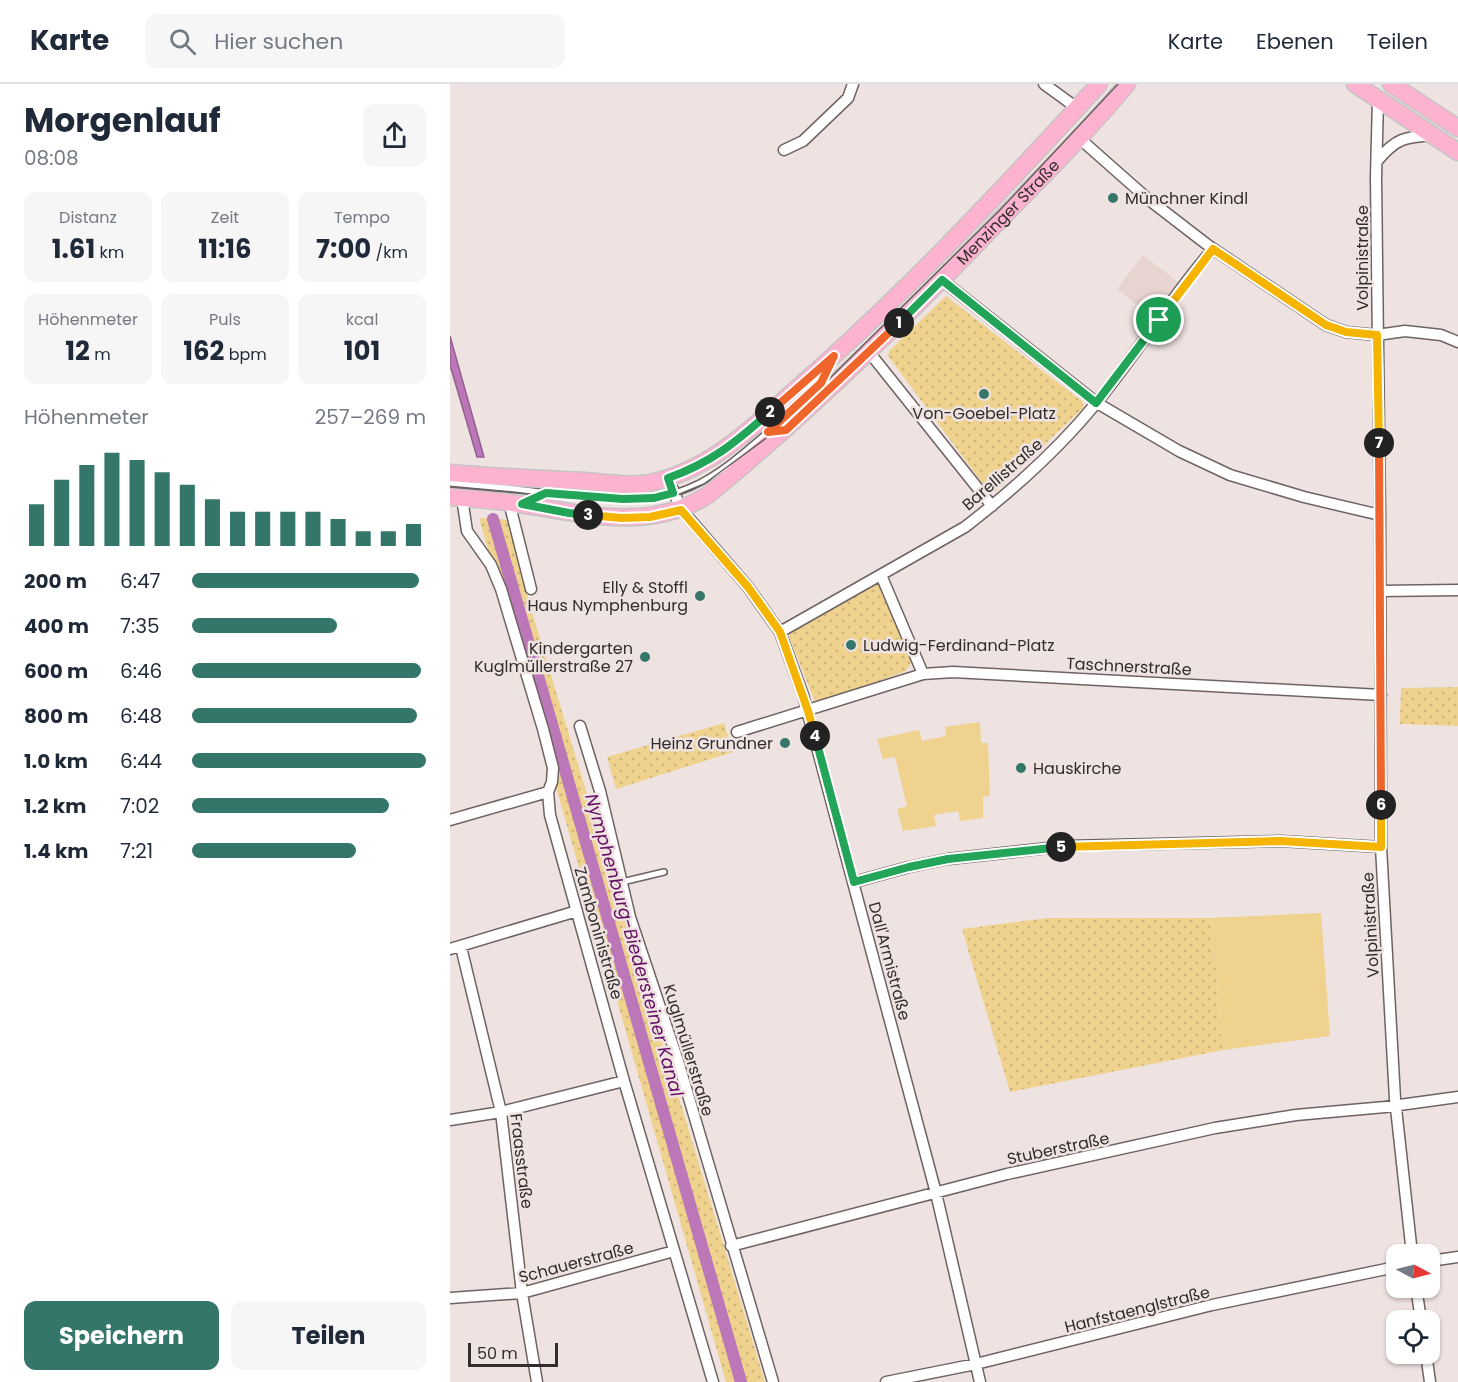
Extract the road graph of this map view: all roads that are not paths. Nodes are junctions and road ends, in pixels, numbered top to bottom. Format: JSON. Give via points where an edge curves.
{"nodes":[{"id":1,"x":854,"y":84,"type":"edge"},
{"id":2,"x":1044,"y":84,"type":"edge"},
{"id":3,"x":1100,"y":84,"type":"edge"},
{"id":4,"x":1127,"y":84,"type":"edge"},
{"id":5,"x":1355,"y":84,"type":"edge"},
{"id":6,"x":1391,"y":84,"type":"edge"},
{"id":7,"x":1378,"y":99,"type":"junction"},
{"id":8,"x":1077,"y":108,"type":"junction"},
{"id":9,"x":1458,"y":128,"type":"edge"},
{"id":10,"x":1433,"y":135,"type":"junction"},
{"id":11,"x":1079,"y":138,"type":"junction"},
{"id":12,"x":784,"y":150,"type":"dead end"},
{"id":13,"x":1458,"y":152,"type":"edge"},
{"id":14,"x":1377,"y":161,"type":"junction"},
{"id":15,"x":1213,"y":249,"type":"junction"},
{"id":16,"x":942,"y":280,"type":"junction"},
{"id":17,"x":1377,"y":335,"type":"junction"},
{"id":18,"x":1458,"y":342,"type":"edge"},
{"id":19,"x":869,"y":352,"type":"junction"},
{"id":20,"x":834,"y":356,"type":"junction"},
{"id":21,"x":1096,"y":403,"type":"junction"},
{"id":22,"x":786,"y":430,"type":"junction"},
{"id":23,"x":768,"y":432,"type":"junction"},
{"id":24,"x":450,"y":473,"type":"edge"},
{"id":25,"x":450,"y":483,"type":"edge"},
{"id":26,"x":671,"y":486,"type":"junction"},
{"id":27,"x":546,"y":493,"type":"junction"},
{"id":28,"x":456,"y":497,"type":"edge"},
{"id":29,"x":515,"y":503,"type":"junction"},
{"id":30,"x":992,"y":506,"type":"junction"},
{"id":31,"x":681,"y":510,"type":"junction"},
{"id":32,"x":1380,"y":515,"type":"junction"},
{"id":33,"x":881,"y":575,"type":"junction"},
{"id":34,"x":531,"y":589,"type":"dead end"},
{"id":35,"x":1458,"y":590,"type":"edge"},
{"id":36,"x":1380,"y":591,"type":"junction"},
{"id":37,"x":780,"y":632,"type":"junction"},
{"id":38,"x":923,"y":674,"type":"junction"},
{"id":39,"x":1381,"y":695,"type":"junction"},
{"id":40,"x":808,"y":711,"type":"junction"},
{"id":41,"x":580,"y":726,"type":"dead end"},
{"id":42,"x":737,"y":732,"type":"dead end"},
{"id":43,"x":548,"y":792,"type":"junction"},
{"id":44,"x":450,"y":820,"type":"edge"},
{"id":45,"x":1381,"y":847,"type":"junction"},
{"id":46,"x":664,"y":872,"type":"dead end"},
{"id":47,"x":622,"y":882,"type":"junction"},
{"id":48,"x":854,"y":882,"type":"junction"},
{"id":49,"x":577,"y":911,"type":"junction"},
{"id":50,"x":456,"y":948,"type":"edge"},
{"id":51,"x":624,"y":1081,"type":"junction"},
{"id":52,"x":1458,"y":1097,"type":"edge"},
{"id":53,"x":1396,"y":1106,"type":"junction"},
{"id":54,"x":501,"y":1112,"type":"junction"},
{"id":55,"x":450,"y":1120,"type":"edge"},
{"id":56,"x":936,"y":1192,"type":"junction"},
{"id":57,"x":1411,"y":1244,"type":"edge"},
{"id":58,"x":731,"y":1246,"type":"junction"},
{"id":59,"x":674,"y":1251,"type":"junction"},
{"id":60,"x":1458,"y":1257,"type":"edge"},
{"id":61,"x":1440,"y":1260,"type":"edge"},
{"id":62,"x":1386,"y":1269,"type":"edge"},
{"id":63,"x":522,"y":1293,"type":"junction"},
{"id":64,"x":450,"y":1298,"type":"edge"},
{"id":65,"x":976,"y":1364,"type":"junction"},
{"id":66,"x":1428,"y":1364,"type":"edge"},
{"id":67,"x":537,"y":1382,"type":"edge"},
{"id":68,"x":713,"y":1382,"type":"edge"},
{"id":69,"x":773,"y":1382,"type":"edge"},
{"id":70,"x":886,"y":1382,"type":"edge"},
{"id":71,"x":980,"y":1382,"type":"edge"},
{"id":72,"x":1430,"y":1382,"type":"edge"}],
"edges":[{"from":1,"to":12,"type":"street","via":[[848,98],[802,141]]},
{"from":2,"to":8,"type":"street"},
{"from":3,"to":8,"type":"main road","name":"Menzinger Straße"},
{"from":4,"to":11,"type":"main road","name":"Menzinger Straße"},
{"from":5,"to":7,"type":"main road"},
{"from":6,"to":9,"type":"main road"},
{"from":7,"to":10,"type":"main road"},
{"from":7,"to":14,"type":"street","name":"Volpinistraße"},
{"from":8,"to":20,"type":"main road","name":"Menzinger Straße","via":[[965,227]]},
{"from":10,"to":13,"type":"main road"},
{"from":10,"to":14,"type":"street","via":[[1404,138]]},
{"from":11,"to":15,"type":"street"},
{"from":11,"to":16,"type":"main road","name":"Menzinger Straße"},
{"from":14,"to":17,"type":"street","name":"Volpinistraße"},
{"from":15,"to":17,"type":"street","via":[[1326,325],[1346,332]]},
{"from":15,"to":21,"type":"street","name":"Barellistraße"},
{"from":16,"to":19,"type":"main road","name":"Menzinger Straße"},
{"from":16,"to":21,"type":"street"},
{"from":17,"to":18,"type":"street","via":[[1405,331],[1441,334]]},
{"from":17,"to":32,"type":"street","name":"Volpinistraße"},
{"from":19,"to":22,"type":"main road","name":"Menzinger Straße"},
{"from":19,"to":30,"type":"street"},
{"from":20,"to":23,"type":"lane","via":[[821,383]]},
{"from":20,"to":26,"type":"main road","name":"Menzinger Straße","via":[[743,436]]},
{"from":21,"to":30,"type":"street","name":"Barellistraße","via":[[1045,459]]},
{"from":21,"to":32,"type":"street","via":[[1230,475]]},
{"from":22,"to":23,"type":"lane"},
{"from":22,"to":31,"type":"main road","name":"Menzinger Straße","via":[[708,495]]},
{"from":23,"to":26,"type":"lane","via":[[690,488]]},
{"from":24,"to":26,"type":"main road","name":"Menzinger Straße"},
{"from":25,"to":27,"type":"lane"},
{"from":26,"to":27,"type":"lane","via":[[640,499]]},
{"from":26,"to":31,"type":"street","name":"Dall'Armistraße"},
{"from":27,"to":29,"type":"lane"},
{"from":28,"to":29,"type":"main road","name":"Menzinger Straße"},
{"from":28,"to":43,"type":"street","name":"Zamboninistraße","via":[[467,531],[491,565],[501,589],[553,768]]},
{"from":29,"to":31,"type":"main road","name":"Menzinger Straße","via":[[622,518]]},
{"from":29,"to":34,"type":"street"},
{"from":30,"to":33,"type":"street","name":"Barellistraße","via":[[965,527]]},
{"from":31,"to":37,"type":"street","name":"Dall'Armistraße","via":[[748,587]]},
{"from":32,"to":36,"type":"street","name":"Volpinistraße"},
{"from":33,"to":37,"type":"street","name":"Barellistraße"},
{"from":33,"to":38,"type":"street"},
{"from":35,"to":36,"type":"street"},
{"from":36,"to":39,"type":"street","name":"Volpinistraße"},
{"from":37,"to":40,"type":"street","name":"Dall'Armistraße"},
{"from":38,"to":39,"type":"street","name":"Taschnerstraße","via":[[953,672]]},
{"from":38,"to":40,"type":"street","name":"Taschnerstraße"},
{"from":39,"to":45,"type":"street","name":"Volpinistraße"},
{"from":40,"to":42,"type":"street","name":"Taschnerstraße"},
{"from":40,"to":48,"type":"street","name":"Dall'Armistraße"},
{"from":41,"to":47,"type":"street","name":"Kuglmüllerstraße"},
{"from":43,"to":44,"type":"street"},
{"from":43,"to":49,"type":"street","name":"Zamboninistraße","via":[[550,815]]},
{"from":45,"to":48,"type":"street","via":[[1281,841],[1067,846],[948,859]]},
{"from":45,"to":53,"type":"street","name":"Volpinistraße"},
{"from":46,"to":47,"type":"lane"},
{"from":47,"to":58,"type":"street","name":"Kuglmüllerstraße"},
{"from":48,"to":56,"type":"street","name":"Dall'Armistraße"},
{"from":49,"to":50,"type":"street"},
{"from":49,"to":51,"type":"street","name":"Zamboninistraße"},
{"from":50,"to":54,"type":"street","name":"Fraasstraße"},
{"from":51,"to":54,"type":"street"},
{"from":51,"to":59,"type":"street","name":"Zamboninistraße"},
{"from":52,"to":53,"type":"street","name":"Stuberstraße"},
{"from":53,"to":56,"type":"street","name":"Stuberstraße","via":[[1296,1115],[1215,1128]]},
{"from":53,"to":57,"type":"street","name":"Volpinistraße"},
{"from":54,"to":55,"type":"street"},
{"from":54,"to":63,"type":"street","name":"Fraasstraße"},
{"from":56,"to":58,"type":"street","name":"Stuberstraße"},
{"from":56,"to":65,"type":"street","name":"Dall'Armistraße"},
{"from":58,"to":69,"type":"street","name":"Kuglmüllerstraße"},
{"from":59,"to":63,"type":"street","name":"Schauerstraße"},
{"from":59,"to":68,"type":"street","name":"Zamboninistraße"},
{"from":60,"to":61,"type":"street"},
{"from":62,"to":65,"type":"street","name":"Hanfstaenglstraße","via":[[1212,1305]]},
{"from":63,"to":64,"type":"street","name":"Schauerstraße"},
{"from":63,"to":67,"type":"street","name":"Fraasstraße"},
{"from":65,"to":70,"type":"street","name":"Hanfstaenglstraße"},
{"from":65,"to":71,"type":"street","name":"Dall'Armistraße"},
{"from":66,"to":72,"type":"street"}]}
